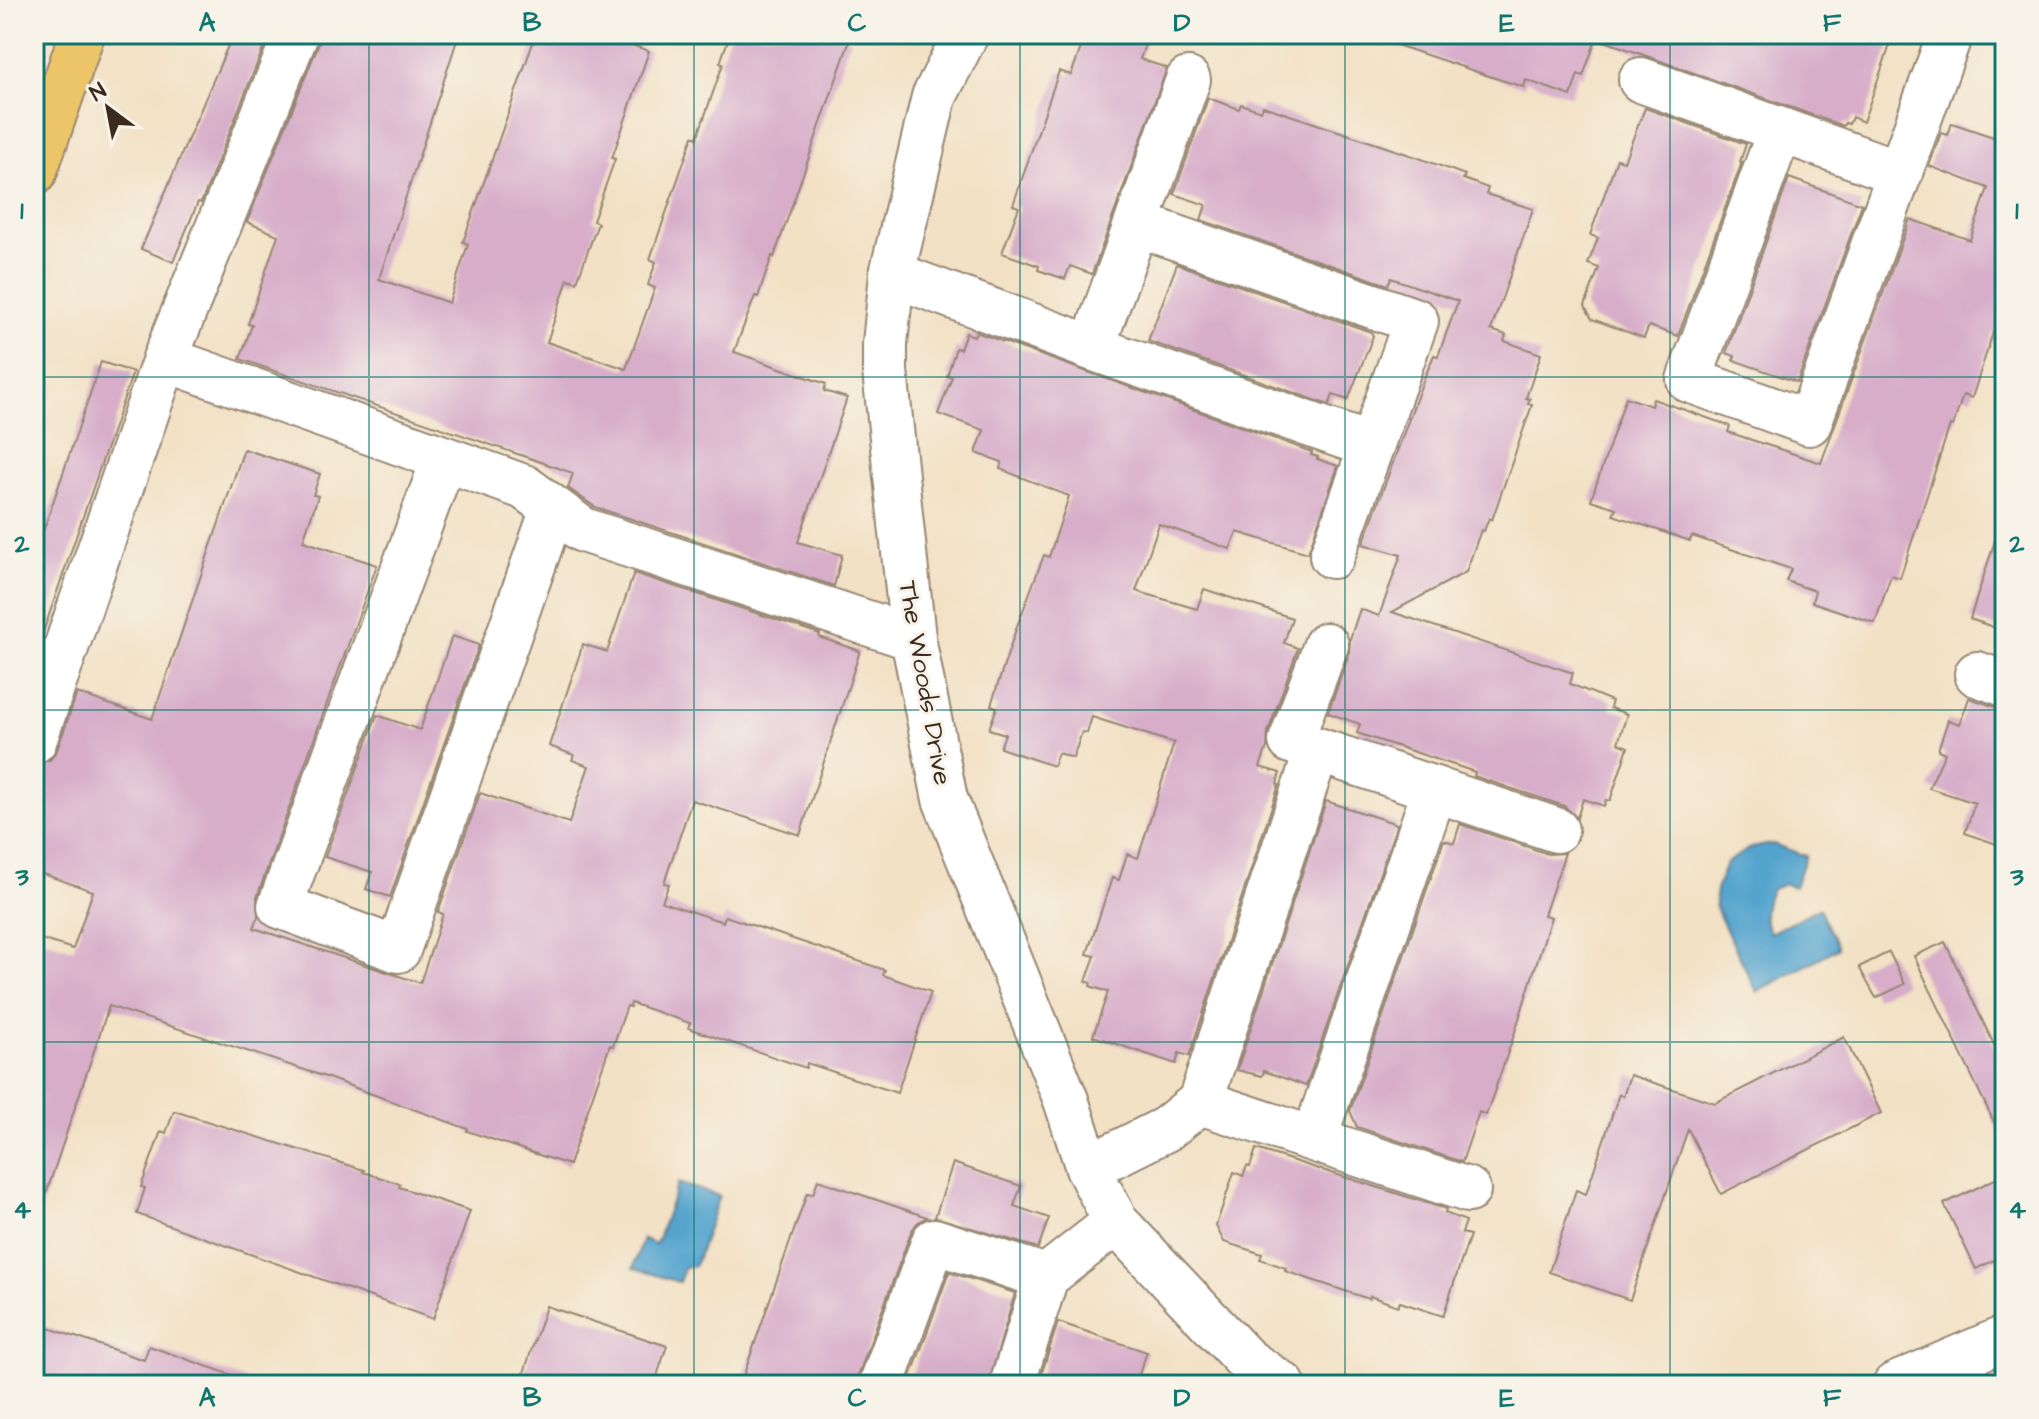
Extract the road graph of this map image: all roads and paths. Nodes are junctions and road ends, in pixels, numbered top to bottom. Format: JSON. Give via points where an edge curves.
{"nodes":[{"id":1,"x":82,"y":34,"type":"edge"},
{"id":2,"x":296,"y":34,"type":"edge"},
{"id":3,"x":966,"y":34,"type":"edge"},
{"id":4,"x":1950,"y":34,"type":"edge"},
{"id":5,"x":1188,"y":80,"type":"dead end"},
{"id":6,"x":1641,"y":80,"type":"dead end"},
{"id":7,"x":1780,"y":130,"type":"junction"},
{"id":8,"x":34,"y":173,"type":"edge"},
{"id":9,"x":1900,"y":173,"type":"junction"},
{"id":10,"x":1137,"y":224,"type":"junction"},
{"id":11,"x":892,"y":274,"type":"junction"},
{"id":12,"x":1092,"y":348,"type":"junction"},
{"id":13,"x":165,"y":359,"type":"junction"},
{"id":14,"x":1371,"y":446,"type":"junction"},
{"id":15,"x":444,"y":459,"type":"junction"},
{"id":16,"x":553,"y":509,"type":"junction"},
{"id":17,"x":1332,"y":556,"type":"dead end"},
{"id":18,"x":913,"y":638,"type":"junction"},
{"id":19,"x":1326,"y":645,"type":"dead end"},
{"id":20,"x":34,"y":741,"type":"edge"},
{"id":21,"x":1317,"y":750,"type":"junction"},
{"id":22,"x":1435,"y":789,"type":"junction"},
{"id":23,"x":1556,"y":830,"type":"dead end"},
{"id":24,"x":1200,"y":1102,"type":"junction"},
{"id":25,"x":1314,"y":1139,"type":"junction"},
{"id":26,"x":1088,"y":1168,"type":"junction"},
{"id":27,"x":1468,"y":1190,"type":"dead end"},
{"id":28,"x":1116,"y":1222,"type":"junction"},
{"id":29,"x":1046,"y":1277,"type":"junction"},
{"id":30,"x":2005,"y":1338,"type":"edge"},
{"id":31,"x":881,"y":1385,"type":"edge"},
{"id":32,"x":1012,"y":1385,"type":"edge"},
{"id":33,"x":1283,"y":1385,"type":"edge"},
{"id":34,"x":1895,"y":1385,"type":"edge"}],
"edges":[{"from":1,"to":8,"type":"highway"},
{"from":2,"to":13,"type":"lane"},
{"from":3,"to":11,"type":"lane","name":"The Woods Drive","via":[[934,97]]},
{"from":4,"to":9,"type":"lane"},
{"from":5,"to":10,"type":"lane"},
{"from":6,"to":7,"type":"lane"},
{"from":7,"to":9,"type":"lane"},
{"from":7,"to":9,"type":"lane","via":[[1689,380],[1809,423]]},
{"from":10,"to":12,"type":"lane"},
{"from":10,"to":14,"type":"lane","via":[[1416,321]]},
{"from":11,"to":12,"type":"lane"},
{"from":11,"to":18,"type":"lane","name":"The Woods Drive","via":[[885,371]]},
{"from":12,"to":14,"type":"lane"},
{"from":13,"to":15,"type":"lane"},
{"from":13,"to":20,"type":"lane"},
{"from":14,"to":17,"type":"lane"},
{"from":15,"to":16,"type":"lane","via":[[524,487]]},
{"from":15,"to":16,"type":"lane","via":[[280,906],[398,950]]},
{"from":16,"to":18,"type":"lane","via":[[583,530]]},
{"from":18,"to":26,"type":"lane","name":"The Woods Drive","via":[[945,799],[1066,1100]]},
{"from":19,"to":21,"type":"lane","via":[[1291,741]]},
{"from":21,"to":22,"type":"lane"},
{"from":21,"to":24,"type":"lane"},
{"from":22,"to":23,"type":"lane"},
{"from":22,"to":25,"type":"lane"},
{"from":24,"to":25,"type":"lane"},
{"from":24,"to":26,"type":"lane","via":[[1166,1129]]},
{"from":25,"to":27,"type":"lane"},
{"from":26,"to":28,"type":"lane","name":"The Woods Drive"},
{"from":28,"to":29,"type":"lane"},
{"from":28,"to":33,"type":"lane","name":"The Woods Drive","via":[[1246,1360]]},
{"from":29,"to":31,"type":"lane","via":[[934,1241]]},
{"from":29,"to":32,"type":"lane"},
{"from":30,"to":34,"type":"lane"}]}
